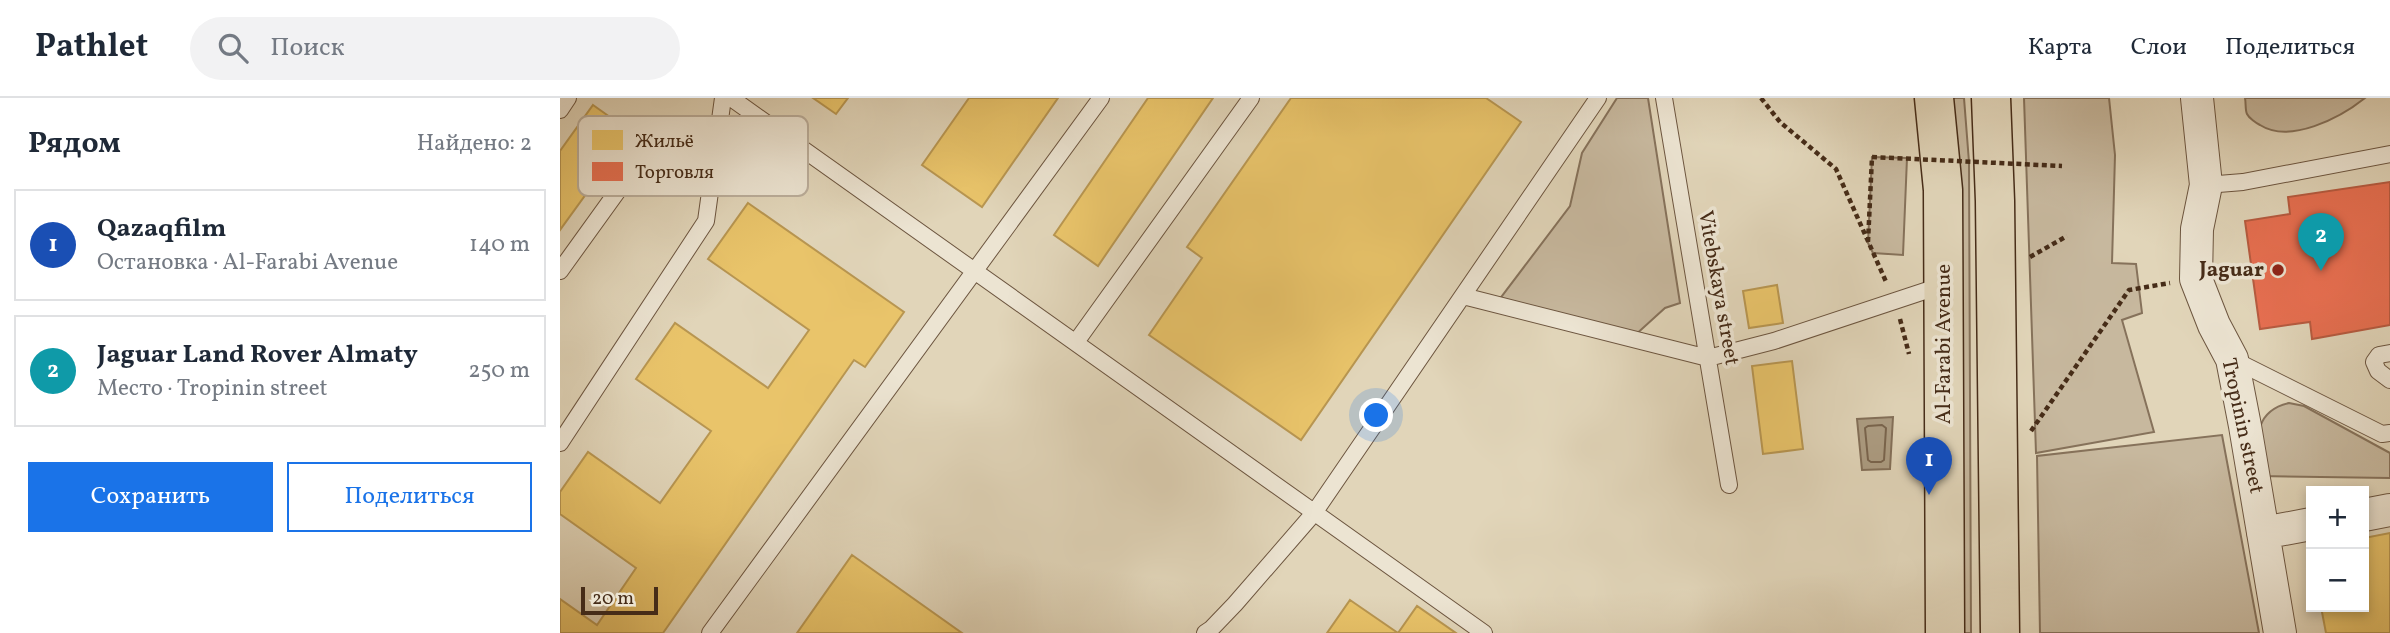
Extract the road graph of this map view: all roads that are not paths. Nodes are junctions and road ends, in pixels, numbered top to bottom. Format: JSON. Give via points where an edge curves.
{"nodes":[{"id":1,"x":568,"y":98,"type":"edge"},
{"id":2,"x":723,"y":98,"type":"edge"},
{"id":3,"x":731,"y":98,"type":"edge"},
{"id":4,"x":1101,"y":98,"type":"edge"},
{"id":5,"x":1251,"y":98,"type":"edge"},
{"id":6,"x":1598,"y":98,"type":"edge"},
{"id":7,"x":1664,"y":98,"type":"edge"},
{"id":8,"x":1934,"y":98,"type":"edge"},
{"id":9,"x":1991,"y":98,"type":"edge"},
{"id":10,"x":2197,"y":98,"type":"edge"},
{"id":11,"x":560,"y":110,"type":"edge"},
{"id":12,"x":721,"y":116,"type":"edge"},
{"id":13,"x":756,"y":116,"type":"edge"},
{"id":14,"x":808,"y":153,"type":"edge"},
{"id":15,"x":2390,"y":154,"type":"edge"},
{"id":16,"x":2206,"y":185,"type":"junction"},
{"id":17,"x":614,"y":196,"type":"edge"},
{"id":18,"x":709,"y":196,"type":"edge"},
{"id":19,"x":560,"y":271,"type":"edge"},
{"id":20,"x":975,"y":271,"type":"junction"},
{"id":21,"x":1943,"y":285,"type":"junction"},
{"id":22,"x":1464,"y":296,"type":"junction"},
{"id":23,"x":1076,"y":342,"type":"junction"},
{"id":24,"x":2390,"y":353,"type":"edge"},
{"id":25,"x":1709,"y":358,"type":"junction"},
{"id":26,"x":2232,"y":359,"type":"junction"},
{"id":27,"x":2390,"y":380,"type":"edge"},
{"id":28,"x":2390,"y":433,"type":"edge"},
{"id":29,"x":560,"y":443,"type":"edge"},
{"id":30,"x":1729,"y":485,"type":"dead end"},
{"id":31,"x":2390,"y":510,"type":"edge"},
{"id":32,"x":1314,"y":513,"type":"junction"},
{"id":33,"x":2369,"y":514,"type":"edge"},
{"id":34,"x":2306,"y":525,"type":"edge"},
{"id":35,"x":2263,"y":533,"type":"junction"},
{"id":36,"x":710,"y":633,"type":"edge"},
{"id":37,"x":1205,"y":633,"type":"edge"},
{"id":38,"x":1484,"y":633,"type":"edge"},
{"id":39,"x":1945,"y":633,"type":"edge"},
{"id":40,"x":2000,"y":633,"type":"edge"},
{"id":41,"x":2280,"y":633,"type":"edge"}],
"edges":[{"from":1,"to":11,"type":"lane"},
{"from":2,"to":12,"type":"lane"},
{"from":3,"to":13,"type":"lane"},
{"from":4,"to":20,"type":"lane"},
{"from":5,"to":23,"type":"lane"},
{"from":6,"to":22,"type":"lane"},
{"from":7,"to":25,"type":"lane","name":"Vitebskaya street"},
{"from":8,"to":21,"type":"main road","name":"Al-Farabi Avenue","via":[[1943,186]]},
{"from":9,"to":40,"type":"main road"},
{"from":10,"to":16,"type":"street","name":"Tropinin street"},
{"from":14,"to":20,"type":"lane"},
{"from":15,"to":16,"type":"lane"},
{"from":16,"to":26,"type":"street","name":"Tropinin street","via":[[2197,229],[2196,279]]},
{"from":17,"to":19,"type":"lane"},
{"from":18,"to":29,"type":"lane","via":[[706,221]]},
{"from":20,"to":23,"type":"lane"},
{"from":20,"to":36,"type":"lane"},
{"from":21,"to":25,"type":"lane"},
{"from":21,"to":39,"type":"main road","name":"Al-Farabi Avenue"},
{"from":22,"to":25,"type":"lane"},
{"from":22,"to":32,"type":"lane"},
{"from":23,"to":32,"type":"lane"},
{"from":24,"to":27,"type":"lane","via":[[2379,355],[2374,362]]},
{"from":25,"to":30,"type":"lane","name":"Vitebskaya street"},
{"from":26,"to":28,"type":"lane","via":[[2382,434]]},
{"from":26,"to":35,"type":"street","name":"Tropinin street"},
{"from":31,"to":33,"type":"street"},
{"from":32,"to":37,"type":"lane"},
{"from":32,"to":38,"type":"lane"},
{"from":34,"to":35,"type":"street"},
{"from":35,"to":41,"type":"street","name":"Tropinin street"}]}
